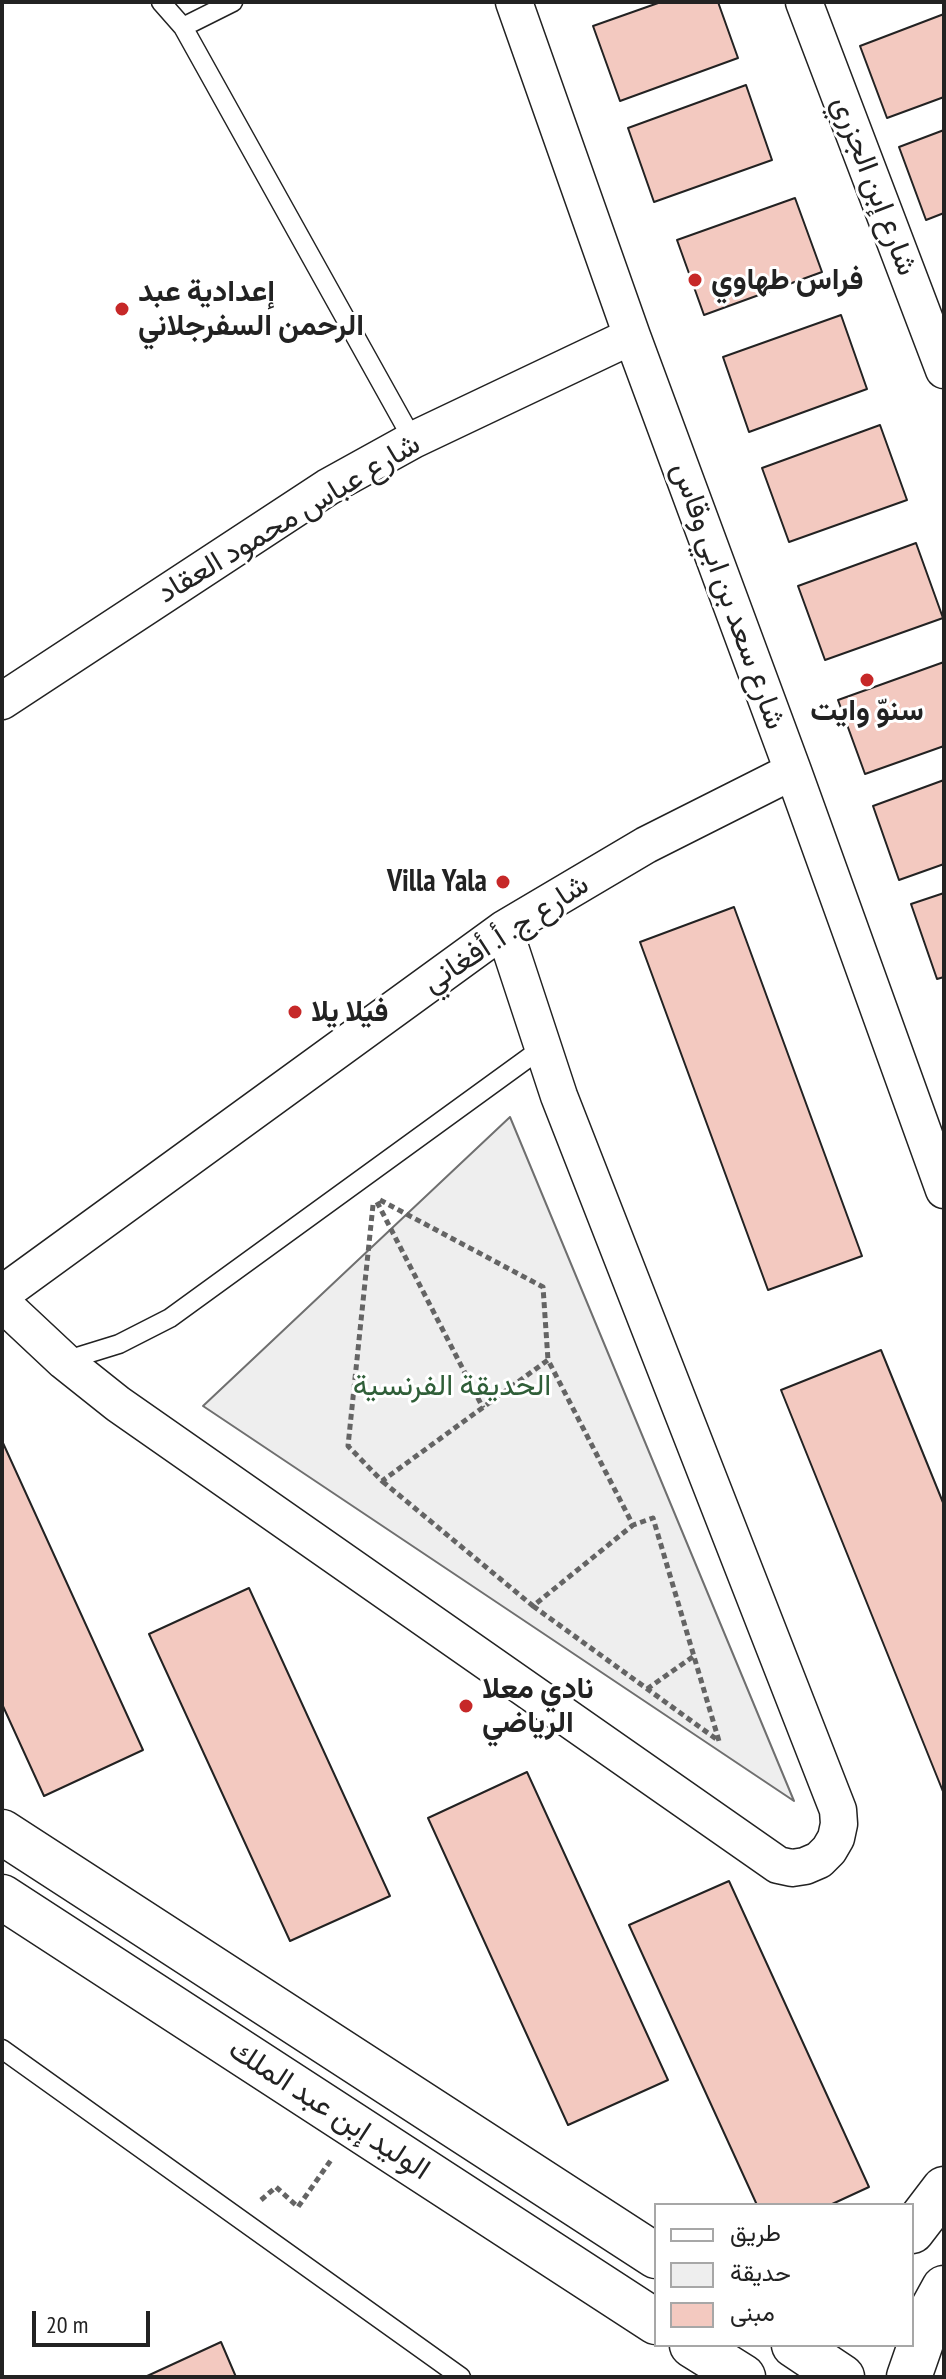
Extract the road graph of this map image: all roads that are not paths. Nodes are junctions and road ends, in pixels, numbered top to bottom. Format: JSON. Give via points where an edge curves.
{"nodes":[{"id":1,"x":161,"y":2,"type":"edge"},
{"id":2,"x":233,"y":2,"type":"edge"},
{"id":3,"x":514,"y":2,"type":"edge"},
{"id":4,"x":804,"y":2,"type":"edge"},
{"id":5,"x":183,"y":27,"type":"junction"},
{"id":6,"x":632,"y":336,"type":"junction"},
{"id":7,"x":944,"y":370,"type":"edge"},
{"id":8,"x":413,"y":440,"type":"junction"},
{"id":9,"x":2,"y":701,"type":"edge"},
{"id":10,"x":793,"y":771,"type":"junction"},
{"id":11,"x":504,"y":929,"type":"junction"},
{"id":12,"x":542,"y":1048,"type":"junction"},
{"id":13,"x":934,"y":1135,"type":"edge"},
{"id":14,"x":944,"y":1190,"type":"edge"},
{"id":15,"x":2,"y":1294,"type":"edge"},
{"id":16,"x":2,"y":1303,"type":"edge"},
{"id":17,"x":64,"y":1361,"type":"junction"},
{"id":18,"x":2,"y":1832,"type":"edge"},
{"id":19,"x":2,"y":1897,"type":"edge"},
{"id":20,"x":2,"y":2049,"type":"edge"},
{"id":21,"x":944,"y":2189,"type":"edge"},
{"id":22,"x":914,"y":2228,"type":"edge"},
{"id":23,"x":654,"y":2255,"type":"edge"},
{"id":24,"x":944,"y":2288,"type":"edge"},
{"id":25,"x":654,"y":2321,"type":"edge"},
{"id":26,"x":695,"y":2347,"type":"edge"},
{"id":27,"x":461,"y":2377,"type":"edge"},
{"id":28,"x":743,"y":2377,"type":"edge"},
{"id":29,"x":909,"y":2377,"type":"edge"}],
"edges":[{"from":1,"to":5,"type":"lane"},
{"from":2,"to":5,"type":"lane"},
{"from":3,"to":6,"type":"street","name":"شارع سعد بن ابي وقاس"},
{"from":4,"to":7,"type":"street","name":"شارع إبن الجزري"},
{"from":5,"to":8,"type":"lane"},
{"from":6,"to":8,"type":"street","name":"شارع عباس محمود العقاد"},
{"from":6,"to":10,"type":"street","name":"شارع سعد بن ابي وقاس"},
{"from":8,"to":9,"type":"street","name":"شارع عباس محمود العقاد","via":[[328,487]]},
{"from":10,"to":11,"type":"street","name":"شارع ج. أ. أفغاني","via":[[646,845]]},
{"from":10,"to":13,"type":"street","name":"شارع سعد بن ابي وقاس"},
{"from":11,"to":12,"type":"street"},
{"from":11,"to":15,"type":"street","name":"شارع ج. أ. أفغاني"},
{"from":12,"to":17,"type":"lane","via":[[170,1318],[119,1344]]},
{"from":12,"to":17,"type":"street","via":[[838,1810],[836,1838],[819,1860],[792,1868],[778,1865]]},
{"from":13,"to":14,"type":"street","name":"شارع سعد بن ابي وقاس"},
{"from":16,"to":17,"type":"street"},
{"from":18,"to":23,"type":"main road","name":"الوليد إبن عبد الملك"},
{"from":19,"to":25,"type":"main road","name":"الوليد إبن عبد الملك"},
{"from":20,"to":27,"type":"lane"},
{"from":21,"to":22,"type":"main road"},
{"from":24,"to":29,"type":"main road"},
{"from":26,"to":28,"type":"main road"}]}
